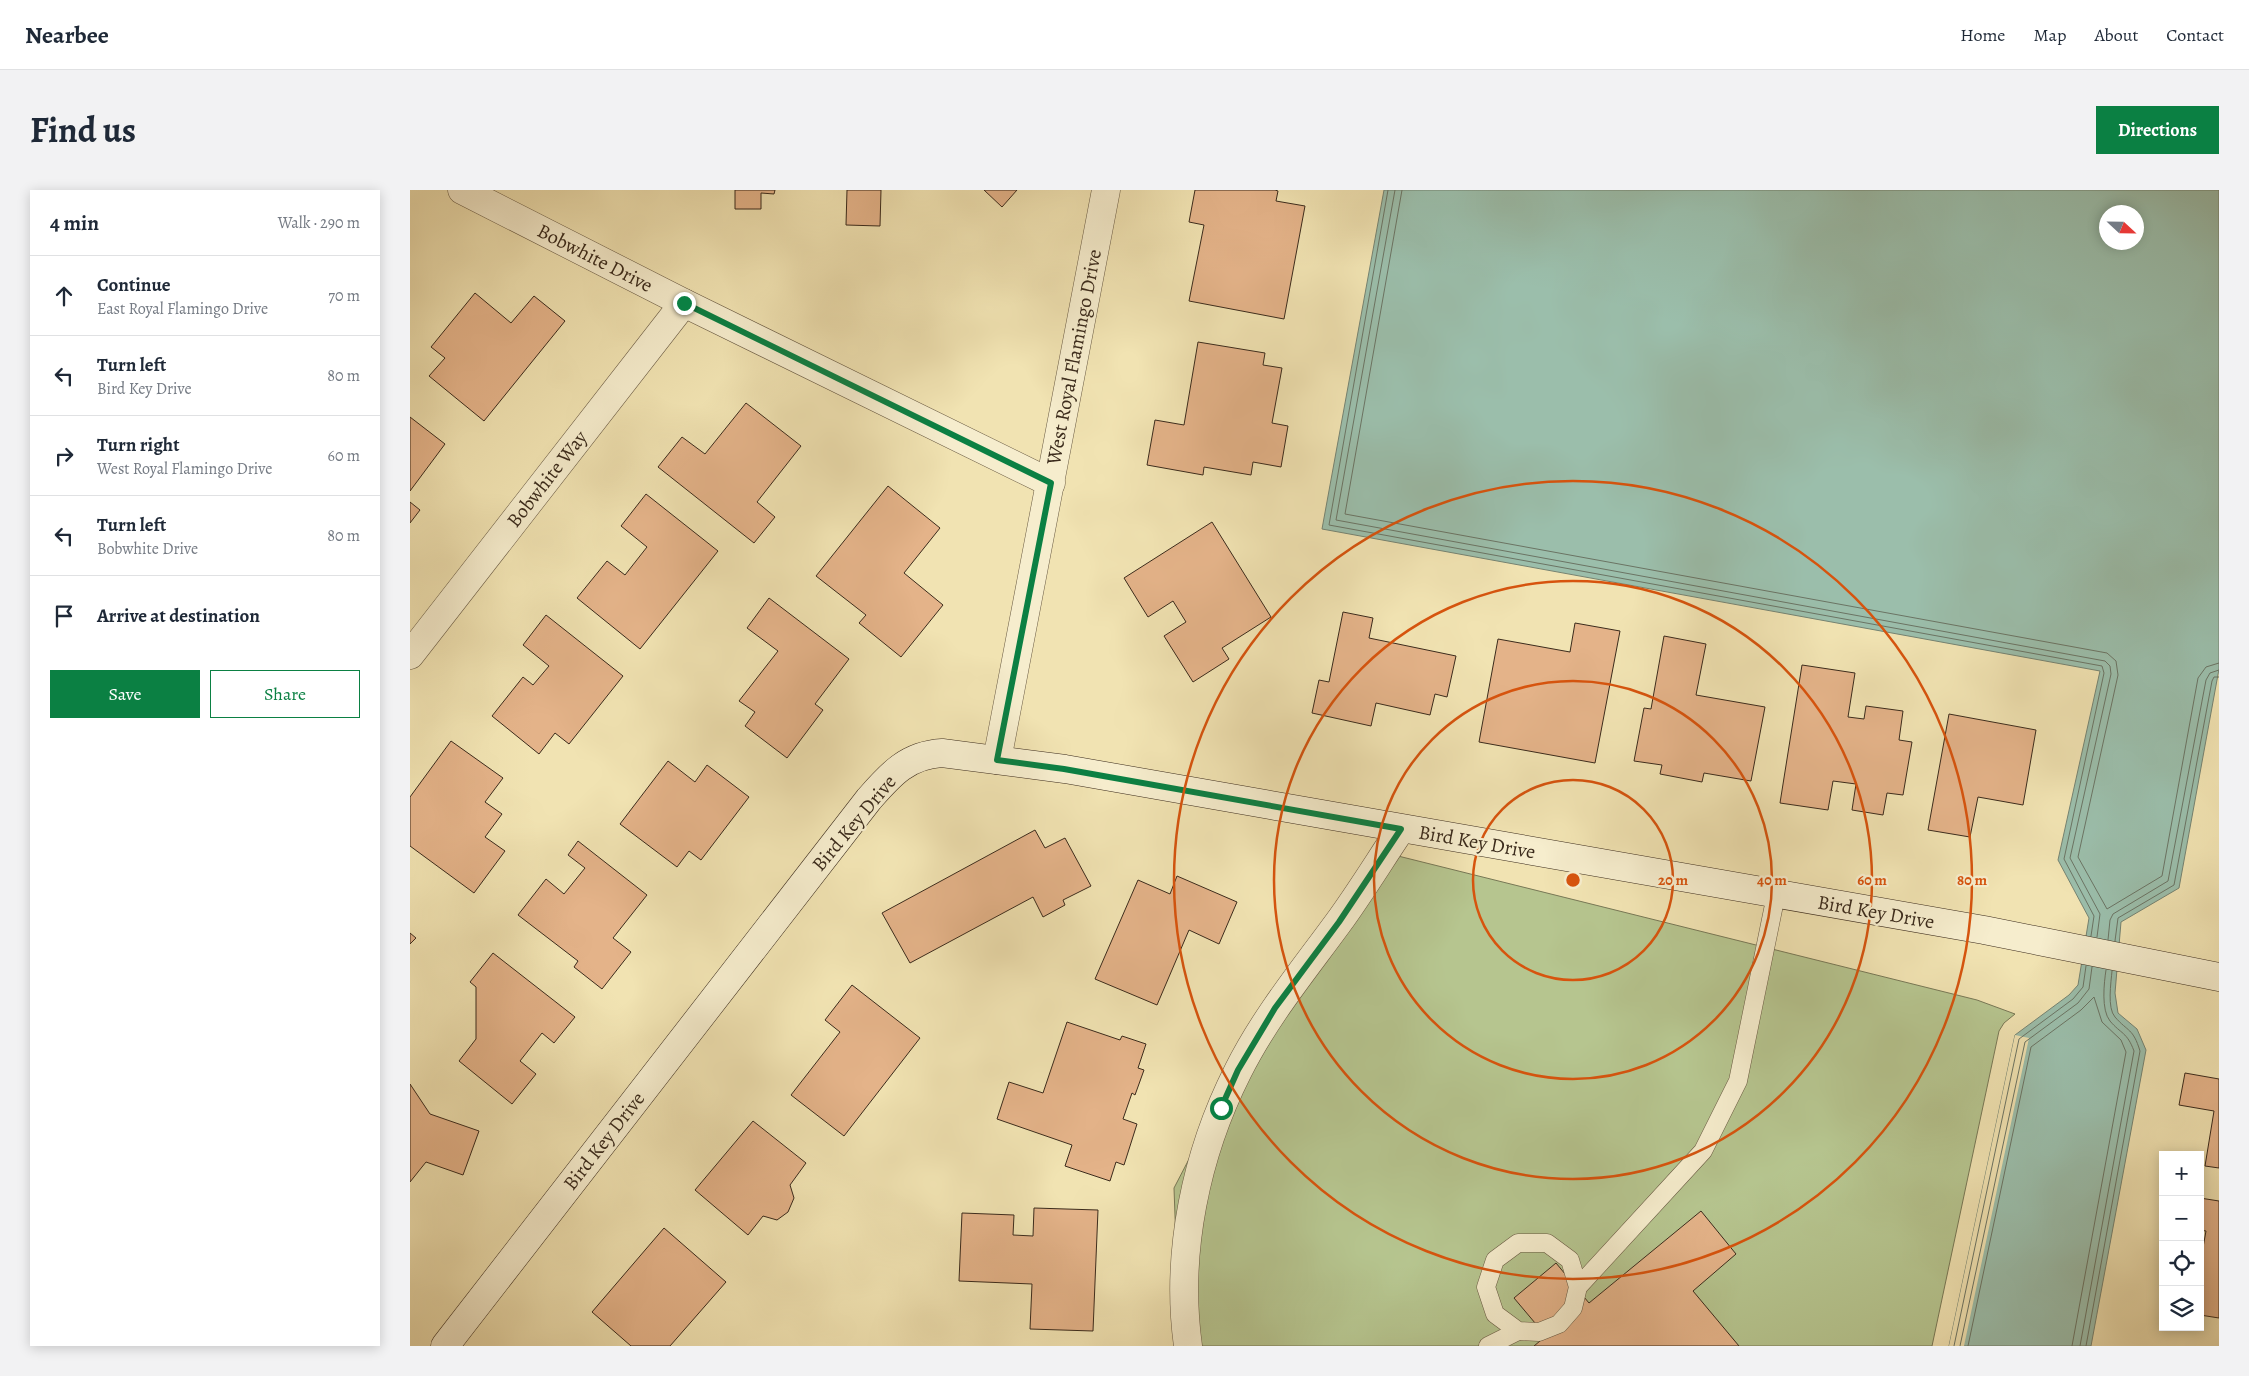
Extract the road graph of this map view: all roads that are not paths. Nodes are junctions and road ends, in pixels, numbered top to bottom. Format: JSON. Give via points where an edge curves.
{"nodes":[{"id":1,"x":462,"y":190,"type":"edge"},
{"id":2,"x":1106,"y":190,"type":"edge"},
{"id":3,"x":684,"y":303,"type":"junction"},
{"id":4,"x":1051,"y":483,"type":"junction"},
{"id":5,"x":410,"y":655,"type":"edge"},
{"id":6,"x":997,"y":760,"type":"junction"},
{"id":7,"x":1401,"y":829,"type":"junction"},
{"id":8,"x":1776,"y":895,"type":"junction"},
{"id":9,"x":2219,"y":977,"type":"edge"},
{"id":10,"x":1578,"y":1287,"type":"junction"},
{"id":11,"x":1518,"y":1331,"type":"junction"},
{"id":12,"x":445,"y":1346,"type":"edge"},
{"id":13,"x":1188,"y":1346,"type":"edge"},
{"id":14,"x":1488,"y":1346,"type":"edge"}],
"edges":[{"from":1,"to":3,"type":"street","name":"Bobwhite Drive"},
{"from":2,"to":4,"type":"street","name":"West Royal Flamingo Drive"},
{"from":3,"to":4,"type":"street","name":"Bobwhite Drive"},
{"from":3,"to":5,"type":"street","name":"Bobwhite Way"},
{"from":4,"to":6,"type":"street","name":"West Royal Flamingo Drive"},
{"from":6,"to":7,"type":"street","name":"Bird Key Drive"},
{"from":6,"to":12,"type":"street","name":"Bird Key Drive","via":[[924,754],[886,779]]},
{"from":7,"to":8,"type":"street","name":"Bird Key Drive"},
{"from":7,"to":13,"type":"street","via":[[1339,922],[1275,1008],[1238,1070],[1221,1108],[1208,1142],[1185,1254]]},
{"from":8,"to":9,"type":"street","name":"Bird Key Drive","via":[[1984,930]]},
{"from":8,"to":10,"type":"lane","via":[[1738,1081],[1703,1151]]},
{"from":10,"to":11,"type":"lane","via":[[1572,1308],[1559,1324],[1539,1332]]},
{"from":10,"to":11,"type":"lane","via":[[1570,1260],[1547,1243],[1518,1243],[1508,1250],[1495,1260],[1486,1287],[1495,1314]]},
{"from":11,"to":14,"type":"lane"}]}
